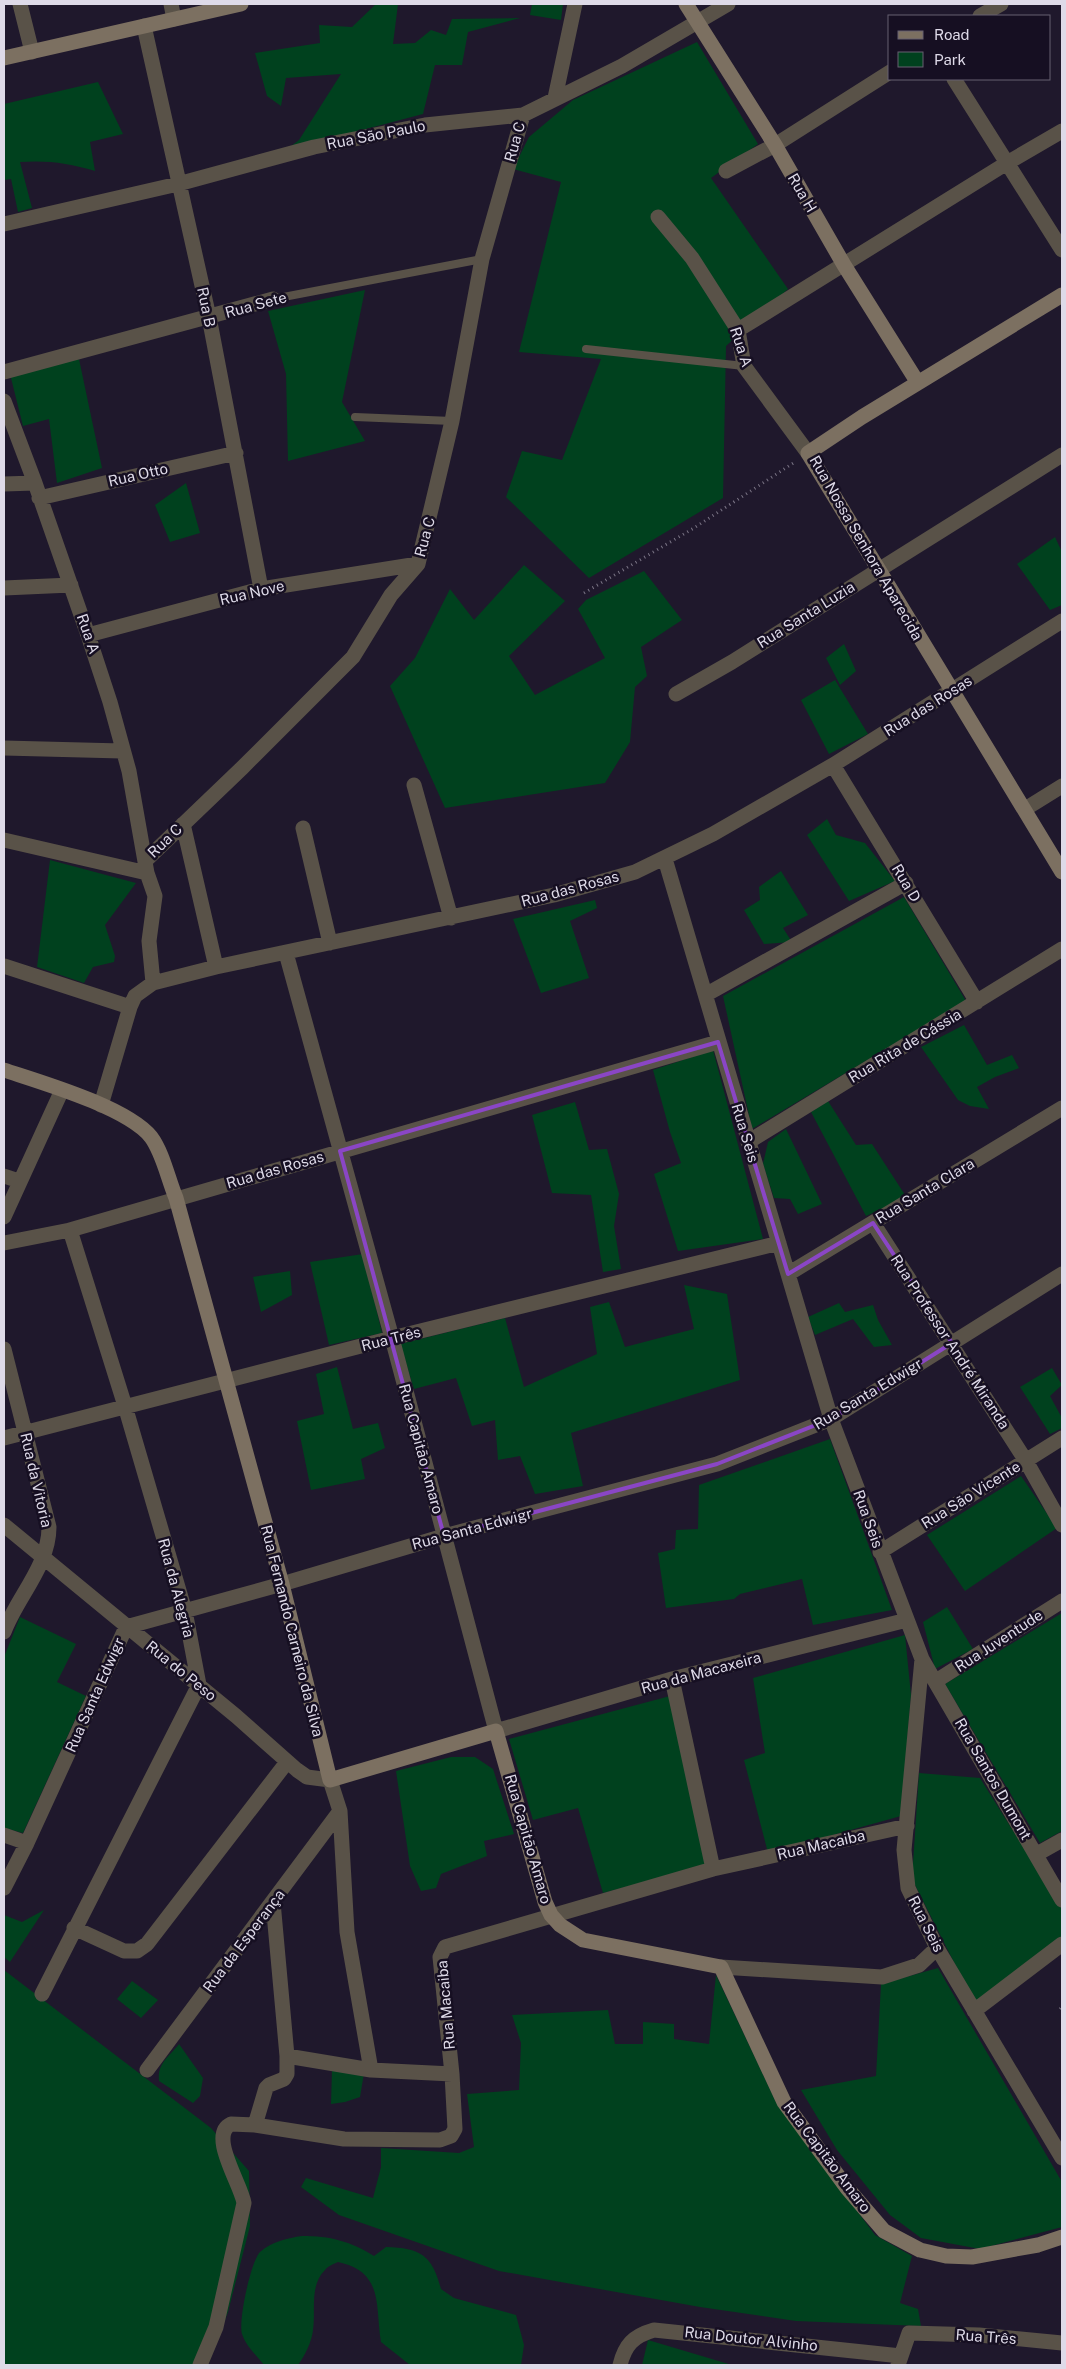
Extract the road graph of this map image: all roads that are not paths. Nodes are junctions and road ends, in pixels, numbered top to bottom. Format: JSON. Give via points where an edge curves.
{"nodes":[{"id":1,"x":20,"y":4,"type":"edge"},
{"id":2,"x":171,"y":4,"type":"edge"},
{"id":3,"x":241,"y":4,"type":"edge"},
{"id":4,"x":575,"y":4,"type":"edge"},
{"id":5,"x":686,"y":4,"type":"edge"},
{"id":6,"x":728,"y":4,"type":"edge"},
{"id":7,"x":1001,"y":4,"type":"edge"},
{"id":8,"x":982,"y":15,"type":"edge"},
{"id":9,"x":174,"y":19,"type":"junction"},
{"id":10,"x":699,"y":23,"type":"junction"},
{"id":11,"x":144,"y":26,"type":"junction"},
{"id":12,"x":32,"y":52,"type":"junction"},
{"id":13,"x":4,"y":58,"type":"edge"},
{"id":14,"x":888,"y":73,"type":"edge"},
{"id":15,"x":955,"y":80,"type":"edge"},
{"id":16,"x":555,"y":98,"type":"junction"},
{"id":17,"x":523,"y":115,"type":"junction"},
{"id":18,"x":1062,"y":131,"type":"edge"},
{"id":19,"x":775,"y":145,"type":"junction"},
{"id":20,"x":1007,"y":162,"type":"junction"},
{"id":21,"x":726,"y":171,"type":"dead end"},
{"id":22,"x":178,"y":184,"type":"junction"},
{"id":23,"x":658,"y":217,"type":"dead end"},
{"id":24,"x":4,"y":224,"type":"edge"},
{"id":25,"x":1062,"y":250,"type":"edge"},
{"id":26,"x":482,"y":259,"type":"junction"},
{"id":27,"x":844,"y":265,"type":"junction"},
{"id":28,"x":1062,"y":295,"type":"edge"},
{"id":29,"x":273,"y":298,"type":"joint"},
{"id":30,"x":209,"y":317,"type":"junction"},
{"id":31,"x":738,"y":330,"type":"junction"},
{"id":32,"x":586,"y":350,"type":"dead end"},
{"id":33,"x":744,"y":366,"type":"junction"},
{"id":34,"x":4,"y":372,"type":"edge"},
{"id":35,"x":918,"y":383,"type":"junction"},
{"id":36,"x":4,"y":401,"type":"edge"},
{"id":37,"x":356,"y":417,"type":"dead end"},
{"id":38,"x":452,"y":422,"type":"junction"},
{"id":39,"x":236,"y":453,"type":"junction"},
{"id":40,"x":808,"y":453,"type":"junction"},
{"id":41,"x":1062,"y":455,"type":"edge"},
{"id":42,"x":35,"y":483,"type":"junction"},
{"id":43,"x":4,"y":484,"type":"edge"},
{"id":44,"x":39,"y":498,"type":"junction"},
{"id":45,"x":418,"y":564,"type":"junction"},
{"id":46,"x":878,"y":570,"type":"junction"},
{"id":47,"x":71,"y":586,"type":"junction"},
{"id":48,"x":4,"y":588,"type":"edge"},
{"id":49,"x":261,"y":590,"type":"junction"},
{"id":50,"x":1062,"y":621,"type":"edge"},
{"id":51,"x":88,"y":635,"type":"junction"},
{"id":52,"x":952,"y":692,"type":"junction"},
{"id":53,"x":676,"y":694,"type":"dead end"},
{"id":54,"x":4,"y":748,"type":"edge"},
{"id":55,"x":122,"y":752,"type":"junction"},
{"id":56,"x":833,"y":765,"type":"junction"},
{"id":57,"x":414,"y":785,"type":"dead end"},
{"id":58,"x":1062,"y":786,"type":"edge"},
{"id":59,"x":1025,"y":810,"type":"junction"},
{"id":60,"x":183,"y":824,"type":"junction"},
{"id":61,"x":303,"y":828,"type":"dead end"},
{"id":62,"x":4,"y":840,"type":"edge"},
{"id":63,"x":665,"y":859,"type":"junction"},
{"id":64,"x":146,"y":867,"type":"junction"},
{"id":65,"x":1062,"y":872,"type":"edge"},
{"id":66,"x":906,"y":882,"type":"junction"},
{"id":67,"x":451,"y":918,"type":"junction"},
{"id":68,"x":330,"y":944,"type":"junction"},
{"id":69,"x":1062,"y":949,"type":"edge"},
{"id":70,"x":286,"y":953,"type":"junction"},
{"id":71,"x":4,"y":966,"type":"edge"},
{"id":72,"x":216,"y":967,"type":"junction"},
{"id":73,"x":152,"y":983,"type":"junction"},
{"id":74,"x":706,"y":994,"type":"junction"},
{"id":75,"x":977,"y":1002,"type":"junction"},
{"id":76,"x":130,"y":1006,"type":"junction"},
{"id":77,"x":718,"y":1042,"type":"junction"},
{"id":78,"x":4,"y":1070,"type":"edge"},
{"id":79,"x":62,"y":1090,"type":"junction"},
{"id":80,"x":101,"y":1105,"type":"junction"},
{"id":81,"x":1062,"y":1108,"type":"edge"},
{"id":82,"x":748,"y":1142,"type":"junction"},
{"id":83,"x":340,"y":1151,"type":"junction"},
{"id":84,"x":4,"y":1176,"type":"edge"},
{"id":85,"x":19,"y":1181,"type":"junction"},
{"id":86,"x":176,"y":1198,"type":"junction"},
{"id":87,"x":4,"y":1217,"type":"edge"},
{"id":88,"x":873,"y":1223,"type":"junction"},
{"id":89,"x":70,"y":1230,"type":"junction"},
{"id":90,"x":4,"y":1243,"type":"edge"},
{"id":91,"x":778,"y":1243,"type":"junction"},
{"id":92,"x":788,"y":1274,"type":"junction"},
{"id":93,"x":1062,"y":1274,"type":"edge"},
{"id":94,"x":392,"y":1338,"type":"junction"},
{"id":95,"x":952,"y":1343,"type":"junction"},
{"id":96,"x":4,"y":1349,"type":"edge"},
{"id":97,"x":225,"y":1382,"type":"junction"},
{"id":98,"x":125,"y":1406,"type":"junction"},
{"id":99,"x":831,"y":1419,"type":"junction"},
{"id":100,"x":25,"y":1432,"type":"junction"},
{"id":101,"x":4,"y":1438,"type":"edge"},
{"id":102,"x":1062,"y":1438,"type":"edge"},
{"id":103,"x":1026,"y":1461,"type":"junction"},
{"id":104,"x":4,"y":1525,"type":"edge"},
{"id":105,"x":1062,"y":1525,"type":"edge"},
{"id":106,"x":444,"y":1536,"type":"junction"},
{"id":107,"x":880,"y":1552,"type":"junction"},
{"id":108,"x":43,"y":1558,"type":"junction"},
{"id":109,"x":282,"y":1584,"type":"junction"},
{"id":110,"x":1062,"y":1601,"type":"edge"},
{"id":111,"x":185,"y":1611,"type":"junction"},
{"id":112,"x":907,"y":1620,"type":"junction"},
{"id":113,"x":5,"y":1626,"type":"edge"},
{"id":114,"x":126,"y":1627,"type":"junction"},
{"id":115,"x":922,"y":1660,"type":"junction"},
{"id":116,"x":672,"y":1679,"type":"junction"},
{"id":117,"x":936,"y":1682,"type":"junction"},
{"id":118,"x":199,"y":1685,"type":"junction"},
{"id":119,"x":496,"y":1731,"type":"junction"},
{"id":120,"x":287,"y":1762,"type":"junction"},
{"id":121,"x":330,"y":1780,"type":"junction"},
{"id":122,"x":340,"y":1811,"type":"junction"},
{"id":123,"x":907,"y":1826,"type":"junction"},
{"id":124,"x":4,"y":1835,"type":"edge"},
{"id":125,"x":1062,"y":1840,"type":"edge"},
{"id":126,"x":27,"y":1843,"type":"junction"},
{"id":127,"x":1037,"y":1854,"type":"junction"},
{"id":128,"x":713,"y":1869,"type":"junction"},
{"id":129,"x":4,"y":1888,"type":"edge"},
{"id":130,"x":1062,"y":1900,"type":"edge"},
{"id":131,"x":273,"y":1902,"type":"junction"},
{"id":132,"x":551,"y":1915,"type":"junction"},
{"id":133,"x":74,"y":1928,"type":"junction"},
{"id":134,"x":1062,"y":1944,"type":"edge"},
{"id":135,"x":937,"y":1948,"type":"junction"},
{"id":136,"x":721,"y":1967,"type":"junction"},
{"id":137,"x":42,"y":1994,"type":"dead end"},
{"id":138,"x":974,"y":2011,"type":"junction"},
{"id":139,"x":287,"y":2056,"type":"junction"},
{"id":140,"x":147,"y":2070,"type":"dead end"},
{"id":141,"x":371,"y":2070,"type":"junction"},
{"id":142,"x":452,"y":2074,"type":"junction"},
{"id":143,"x":255,"y":2125,"type":"junction"},
{"id":144,"x":1062,"y":2158,"type":"edge"},
{"id":145,"x":1062,"y":2237,"type":"edge"},
{"id":146,"x":1062,"y":2343,"type":"edge"},
{"id":147,"x":900,"y":2361,"type":"edge"},
{"id":148,"x":200,"y":2365,"type":"edge"},
{"id":149,"x":620,"y":2365,"type":"edge"}],
"edges":[{"from":1,"to":12,"type":"street"},
{"from":2,"to":9,"type":"street"},
{"from":3,"to":9,"type":"street"},
{"from":4,"to":16,"type":"street"},
{"from":5,"to":10,"type":"street","name":"Rua H"},
{"from":6,"to":10,"type":"street","name":"Rua São Paulo"},
{"from":7,"to":8,"type":"street"},
{"from":9,"to":11,"type":"street"},
{"from":10,"to":16,"type":"street","name":"Rua São Paulo","via":[[622,66]]},
{"from":10,"to":19,"type":"street","name":"Rua H"},
{"from":11,"to":12,"type":"street"},
{"from":11,"to":22,"type":"street","name":"Rua B"},
{"from":12,"to":13,"type":"street"},
{"from":14,"to":19,"type":"street"},
{"from":15,"to":20,"type":"street"},
{"from":16,"to":17,"type":"street","name":"Rua São Paulo"},
{"from":17,"to":22,"type":"street","name":"Rua São Paulo","via":[[425,125],[323,145]]},
{"from":17,"to":26,"type":"street","name":"Rua C"},
{"from":18,"to":20,"type":"street"},
{"from":19,"to":21,"type":"street"},
{"from":19,"to":27,"type":"street","name":"Rua H"},
{"from":20,"to":25,"type":"street"},
{"from":20,"to":27,"type":"street"},
{"from":22,"to":24,"type":"street","name":"Rua São Paulo"},
{"from":22,"to":30,"type":"street","name":"Rua B"},
{"from":23,"to":31,"type":"street","name":"Rua A","via":[[692,258]]},
{"from":26,"to":29,"type":"lane","name":"Rua Sete"},
{"from":26,"to":38,"type":"street","name":"Rua C"},
{"from":27,"to":31,"type":"street"},
{"from":27,"to":35,"type":"street","name":"Rua H"},
{"from":28,"to":35,"type":"street","name":"Rua Nossa Senhora Aparecida"},
{"from":29,"to":30,"type":"street","name":"Rua Sete"},
{"from":30,"to":34,"type":"street","name":"Rua Sete"},
{"from":30,"to":39,"type":"street","name":"Rua B"},
{"from":31,"to":33,"type":"street","name":"Rua A"},
{"from":32,"to":33,"type":"lane"},
{"from":33,"to":40,"type":"street","name":"Rua A"},
{"from":35,"to":40,"type":"street","name":"Rua Nossa Senhora Aparecida"},
{"from":36,"to":42,"type":"street","name":"Rua A"},
{"from":37,"to":38,"type":"lane"},
{"from":38,"to":45,"type":"street","name":"Rua C"},
{"from":39,"to":44,"type":"street","name":"Rua Otto"},
{"from":39,"to":49,"type":"street","name":"Rua B"},
{"from":40,"to":46,"type":"street","name":"Rua Nossa Senhora Aparecida"},
{"from":41,"to":46,"type":"street","name":"Rua Santa Luzia"},
{"from":42,"to":43,"type":"street"},
{"from":42,"to":44,"type":"street","name":"Rua A"},
{"from":44,"to":47,"type":"street","name":"Rua A"},
{"from":45,"to":49,"type":"street","name":"Rua Nove"},
{"from":45,"to":60,"type":"street","name":"Rua C","via":[[391,595],[353,656]]},
{"from":46,"to":52,"type":"street","name":"Rua Nossa Senhora Aparecida"},
{"from":46,"to":53,"type":"street","name":"Rua Santa Luzia"},
{"from":47,"to":48,"type":"street"},
{"from":47,"to":51,"type":"street","name":"Rua A"},
{"from":49,"to":51,"type":"street","name":"Rua Nove"},
{"from":50,"to":52,"type":"street","name":"Rua das Rosas"},
{"from":51,"to":55,"type":"street","name":"Rua A"},
{"from":52,"to":56,"type":"street","name":"Rua das Rosas"},
{"from":52,"to":59,"type":"street","name":"Rua Nossa Senhora Aparecida"},
{"from":54,"to":55,"type":"street"},
{"from":55,"to":64,"type":"street","name":"Rua A","via":[[129,771]]},
{"from":56,"to":63,"type":"street","name":"Rua das Rosas"},
{"from":56,"to":66,"type":"street","name":"Rua D"},
{"from":57,"to":67,"type":"street"},
{"from":58,"to":59,"type":"street"},
{"from":59,"to":65,"type":"street","name":"Rua Nossa Senhora Aparecida"},
{"from":60,"to":64,"type":"street","name":"Rua C"},
{"from":60,"to":72,"type":"street"},
{"from":61,"to":68,"type":"street"},
{"from":62,"to":64,"type":"street"},
{"from":63,"to":67,"type":"street","name":"Rua das Rosas","via":[[635,872],[554,895]]},
{"from":63,"to":74,"type":"street","name":"Rua Seis"},
{"from":64,"to":73,"type":"street","name":"Rua A","via":[[156,903],[148,941]]},
{"from":66,"to":74,"type":"street"},
{"from":66,"to":75,"type":"street","name":"Rua D"},
{"from":67,"to":68,"type":"street","name":"Rua das Rosas"},
{"from":68,"to":70,"type":"street","name":"Rua das Rosas"},
{"from":69,"to":75,"type":"street","name":"Rua Rita de Cássia"},
{"from":70,"to":72,"type":"street","name":"Rua das Rosas"},
{"from":70,"to":83,"type":"street","name":"Rua Capitão Amaro"},
{"from":71,"to":76,"type":"street"},
{"from":72,"to":73,"type":"street","name":"Rua das Rosas"},
{"from":73,"to":76,"type":"street","name":"Rua das Rosas","via":[[135,996]]},
{"from":74,"to":77,"type":"street","name":"Rua Seis"},
{"from":75,"to":82,"type":"street","name":"Rua Rita de Cássia"},
{"from":76,"to":80,"type":"street","name":"Rua das Rosas"},
{"from":77,"to":82,"type":"street","name":"Rua Seis"},
{"from":77,"to":83,"type":"street","name":"Rua das Rosas"},
{"from":78,"to":79,"type":"street","name":"Rua Fernando Carneiro da Silva"},
{"from":79,"to":80,"type":"street","name":"Rua Fernando Carneiro da Silva"},
{"from":79,"to":85,"type":"street"},
{"from":80,"to":86,"type":"street","name":"Rua Fernando Carneiro da Silva","via":[[138,1126],[150,1137]]},
{"from":81,"to":88,"type":"street","name":"Rua Santa Clara"},
{"from":82,"to":91,"type":"street","name":"Rua Seis"},
{"from":83,"to":86,"type":"street","name":"Rua das Rosas"},
{"from":83,"to":94,"type":"street","name":"Rua Capitão Amaro"},
{"from":84,"to":85,"type":"street"},
{"from":85,"to":87,"type":"street"},
{"from":86,"to":89,"type":"street","name":"Rua das Rosas"},
{"from":86,"to":97,"type":"street","name":"Rua Fernando Carneiro da Silva"},
{"from":88,"to":92,"type":"street","name":"Rua Santa Clara"},
{"from":88,"to":95,"type":"street","name":"Rua Professor André Miranda"},
{"from":89,"to":90,"type":"street","name":"Rua das Rosas"},
{"from":89,"to":98,"type":"street","name":"Rua da Alegria"},
{"from":91,"to":92,"type":"street","name":"Rua Seis"},
{"from":91,"to":94,"type":"street","name":"Rua Três"},
{"from":92,"to":99,"type":"street","name":"Rua Seis"},
{"from":93,"to":95,"type":"street","name":"Rua Santa Edwigr"},
{"from":94,"to":97,"type":"street","name":"Rua Três"},
{"from":94,"to":106,"type":"street","name":"Rua Capitão Amaro"},
{"from":95,"to":99,"type":"street","name":"Rua Santa Edwigr"},
{"from":95,"to":103,"type":"street","name":"Rua Professor André Miranda"},
{"from":96,"to":100,"type":"street","name":"Rua da Vitoria"},
{"from":97,"to":98,"type":"street","name":"Rua Três"},
{"from":97,"to":109,"type":"street","name":"Rua Fernando Carneiro da Silva"},
{"from":98,"to":100,"type":"street","name":"Rua Três"},
{"from":98,"to":111,"type":"street","name":"Rua da Alegria"},
{"from":99,"to":106,"type":"street","name":"Rua Santa Edwigr","via":[[717,1464]]},
{"from":99,"to":107,"type":"street","name":"Rua Seis"},
{"from":100,"to":101,"type":"street","name":"Rua Três"},
{"from":100,"to":108,"type":"street","name":"Rua da Vitoria","via":[[50,1527]]},
{"from":102,"to":103,"type":"street","name":"Rua São Vicente"},
{"from":103,"to":105,"type":"street","name":"Rua Professor André Miranda"},
{"from":103,"to":107,"type":"street","name":"Rua São Vicente"},
{"from":104,"to":108,"type":"street","name":"Rua do Peso"},
{"from":106,"to":109,"type":"street","name":"Rua Santa Edwigr"},
{"from":106,"to":119,"type":"street","name":"Rua Capitão Amaro"},
{"from":107,"to":112,"type":"street","name":"Rua Seis"},
{"from":108,"to":113,"type":"street","name":"Rua da Vitoria"},
{"from":108,"to":114,"type":"street","name":"Rua do Peso"},
{"from":109,"to":111,"type":"street","name":"Rua Santa Edwigr"},
{"from":109,"to":121,"type":"street","name":"Rua Fernando Carneiro da Silva"},
{"from":110,"to":117,"type":"street","name":"Rua Juventude"},
{"from":111,"to":114,"type":"street","name":"Rua Santa Edwigr"},
{"from":111,"to":118,"type":"street","name":"Rua da Alegria"},
{"from":112,"to":115,"type":"street","name":"Rua Seis"},
{"from":112,"to":116,"type":"street","name":"Rua da Macaxeira"},
{"from":114,"to":118,"type":"street","name":"Rua do Peso"},
{"from":114,"to":126,"type":"street","name":"Rua Santa Edwigr"},
{"from":115,"to":117,"type":"street","name":"Rua Santos Dumont"},
{"from":115,"to":123,"type":"street","name":"Rua Seis"},
{"from":116,"to":119,"type":"street","name":"Rua da Macaxeira"},
{"from":116,"to":128,"type":"street"},
{"from":117,"to":127,"type":"street","name":"Rua Santos Dumont"},
{"from":118,"to":120,"type":"street","name":"Rua do Peso"},
{"from":118,"to":133,"type":"street"},
{"from":119,"to":121,"type":"street"},
{"from":119,"to":132,"type":"street","name":"Rua Capitão Amaro"},
{"from":120,"to":121,"type":"street","name":"Rua do Peso","via":[[306,1777]]},
{"from":120,"to":133,"type":"street","via":[[147,1944],[137,1951],[124,1951]]},
{"from":121,"to":122,"type":"street","name":"Rua Fernando Carneiro da Silva"},
{"from":122,"to":131,"type":"street","name":"Rua da Esperança"},
{"from":122,"to":141,"type":"street","name":"Rua Fernando Carneiro da Silva","via":[[347,1932]]},
{"from":123,"to":128,"type":"street","name":"Rua Macaiba"},
{"from":123,"to":135,"type":"street","name":"Rua Seis","via":[[904,1850],[908,1888]]},
{"from":124,"to":126,"type":"street"},
{"from":125,"to":127,"type":"street"},
{"from":126,"to":129,"type":"street","name":"Rua Santa Edwigr"},
{"from":127,"to":130,"type":"street","name":"Rua Santos Dumont"},
{"from":128,"to":132,"type":"street","name":"Rua Macaiba"},
{"from":131,"to":139,"type":"street"},
{"from":131,"to":140,"type":"street","name":"Rua da Esperança"},
{"from":132,"to":136,"type":"street","name":"Rua Capitão Amaro","via":[[583,1940]]},
{"from":132,"to":142,"type":"street","name":"Rua Macaiba","via":[[449,1945],[442,1951]]},
{"from":133,"to":137,"type":"street"},
{"from":134,"to":138,"type":"street"},
{"from":135,"to":136,"type":"street","via":[[920,1965],[882,1977]]},
{"from":135,"to":138,"type":"street","name":"Rua Seis"},
{"from":136,"to":145,"type":"street","name":"Rua Capitão Amaro","via":[[784,2102],[847,2188],[884,2231],[920,2250],[972,2257],[1038,2245]]},
{"from":138,"to":144,"type":"street","name":"Rua Seis"},
{"from":139,"to":141,"type":"street"},
{"from":139,"to":143,"type":"street","via":[[286,2077],[266,2088]]},
{"from":141,"to":142,"type":"street"},
{"from":142,"to":143,"type":"street","name":"Rua Macaiba","via":[[455,2129],[446,2138],[344,2139]]},
{"from":143,"to":148,"type":"street","name":"Rua Macaiba","via":[[231,2124],[222,2136],[223,2148],[244,2202],[216,2327]]},
{"from":146,"to":147,"type":"street","name":"Rua Três","via":[[979,2335],[909,2333]]},
{"from":147,"to":149,"type":"street","name":"Rua Doutor Alvinho","via":[[654,2330],[640,2334],[628,2343]]}]}
